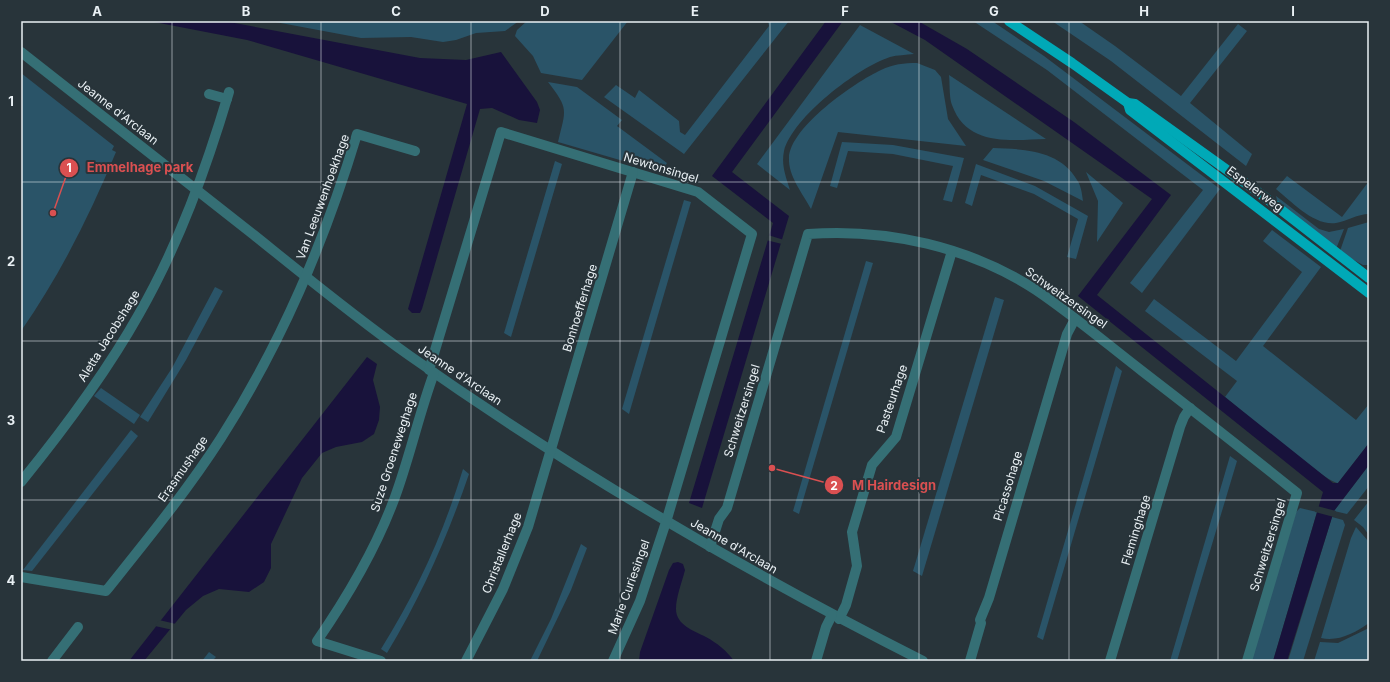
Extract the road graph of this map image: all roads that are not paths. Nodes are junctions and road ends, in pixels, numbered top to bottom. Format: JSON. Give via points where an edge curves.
{"nodes":[{"id":1,"x":1009,"y":21,"type":"edge"},
{"id":2,"x":21,"y":52,"type":"edge"},
{"id":3,"x":209,"y":94,"type":"dead end"},
{"id":4,"x":1128,"y":103,"type":"junction"},
{"id":5,"x":415,"y":151,"type":"dead end"},
{"id":6,"x":633,"y":172,"type":"junction"},
{"id":7,"x":196,"y":190,"type":"junction"},
{"id":8,"x":952,"y":251,"type":"junction"},
{"id":9,"x":307,"y":277,"type":"junction"},
{"id":10,"x":1369,"y":278,"type":"edge"},
{"id":11,"x":1369,"y":293,"type":"edge"},
{"id":12,"x":1075,"y":319,"type":"junction"},
{"id":13,"x":432,"y":371,"type":"junction"},
{"id":14,"x":1190,"y":408,"type":"junction"},
{"id":15,"x":550,"y":450,"type":"junction"},
{"id":16,"x":21,"y":482,"type":"edge"},
{"id":17,"x":666,"y":522,"type":"junction"},
{"id":18,"x":710,"y":548,"type":"junction"},
{"id":19,"x":21,"y":577,"type":"edge"},
{"id":20,"x":836,"y":617,"type":"junction"},
{"id":21,"x":78,"y":627,"type":"dead end"},
{"id":22,"x":52,"y":661,"type":"edge"},
{"id":23,"x":381,"y":661,"type":"edge"},
{"id":24,"x":466,"y":661,"type":"edge"},
{"id":25,"x":613,"y":661,"type":"edge"},
{"id":26,"x":816,"y":661,"type":"edge"},
{"id":27,"x":923,"y":661,"type":"edge"},
{"id":28,"x":970,"y":661,"type":"edge"},
{"id":29,"x":1110,"y":661,"type":"edge"},
{"id":30,"x":1247,"y":661,"type":"edge"}],
"edges":[{"from":1,"to":4,"type":"main road","name":"Espelerweg"},
{"from":2,"to":7,"type":"street","name":"Jeanne d'Arclaan"},
{"from":3,"to":7,"type":"street","name":"Aletta Jacobshage","via":[[228,95]]},
{"from":4,"to":10,"type":"main road","name":"Espelerweg","via":[[1135,104],[1250,187]]},
{"from":4,"to":11,"type":"main road","name":"Espelerweg","via":[[1130,110]]},
{"from":5,"to":9,"type":"street","name":"Van Leeuwenhoekhage","via":[[357,134],[336,202]]},
{"from":6,"to":13,"type":"street","name":"Newtonsingel","via":[[501,132]]},
{"from":6,"to":15,"type":"street","name":"Bonhoefferhage"},
{"from":6,"to":17,"type":"street","name":"Newtonsingel","via":[[698,192],[752,234]]},
{"from":7,"to":9,"type":"street","name":"Jeanne d'Arclaan"},
{"from":7,"to":16,"type":"street","name":"Aletta Jacobshage","via":[[167,261],[128,333],[88,394]]},
{"from":8,"to":12,"type":"street","name":"Schweitzersingel","via":[[983,262],[1013,277],[1036,290]]},
{"from":8,"to":18,"type":"street","name":"Schweitzersingel","via":[[882,235],[808,234],[727,508],[719,519]]},
{"from":8,"to":20,"type":"street","name":"Pasteurhage","via":[[897,434],[872,465],[852,532],[857,566],[846,605]]},
{"from":9,"to":13,"type":"street","name":"Jeanne d'Arclaan","via":[[382,336]]},
{"from":9,"to":19,"type":"street","name":"Erasmushage","via":[[274,346],[220,439],[190,484],[106,591]]},
{"from":12,"to":14,"type":"street","name":"Schweitzersingel"},
{"from":12,"to":28,"type":"street","name":"Picassohage","via":[[1067,334]]},
{"from":13,"to":15,"type":"street","name":"Jeanne d'Arclaan"},
{"from":13,"to":23,"type":"street","name":"Suze Groeneweghage","via":[[404,472],[388,516],[356,582],[318,641]]},
{"from":14,"to":29,"type":"street","name":"Fleminghage","via":[[1180,427]]},
{"from":14,"to":30,"type":"street","name":"Schweitzersingel","via":[[1297,493]]},
{"from":15,"to":17,"type":"street","name":"Jeanne d'Arclaan"},
{"from":15,"to":24,"type":"street","name":"Christallerhage","via":[[537,499],[514,563]]},
{"from":17,"to":18,"type":"street","name":"Jeanne d'Arclaan"},
{"from":17,"to":25,"type":"street","name":"Marie Curiesingel","via":[[640,601]]},
{"from":18,"to":20,"type":"street","name":"Jeanne d'Arclaan"},
{"from":20,"to":26,"type":"street","name":"Pasteurhage","via":[[826,627]]},
{"from":20,"to":27,"type":"street","name":"Jeanne d'Arclaan"},
{"from":21,"to":22,"type":"street"}]}
